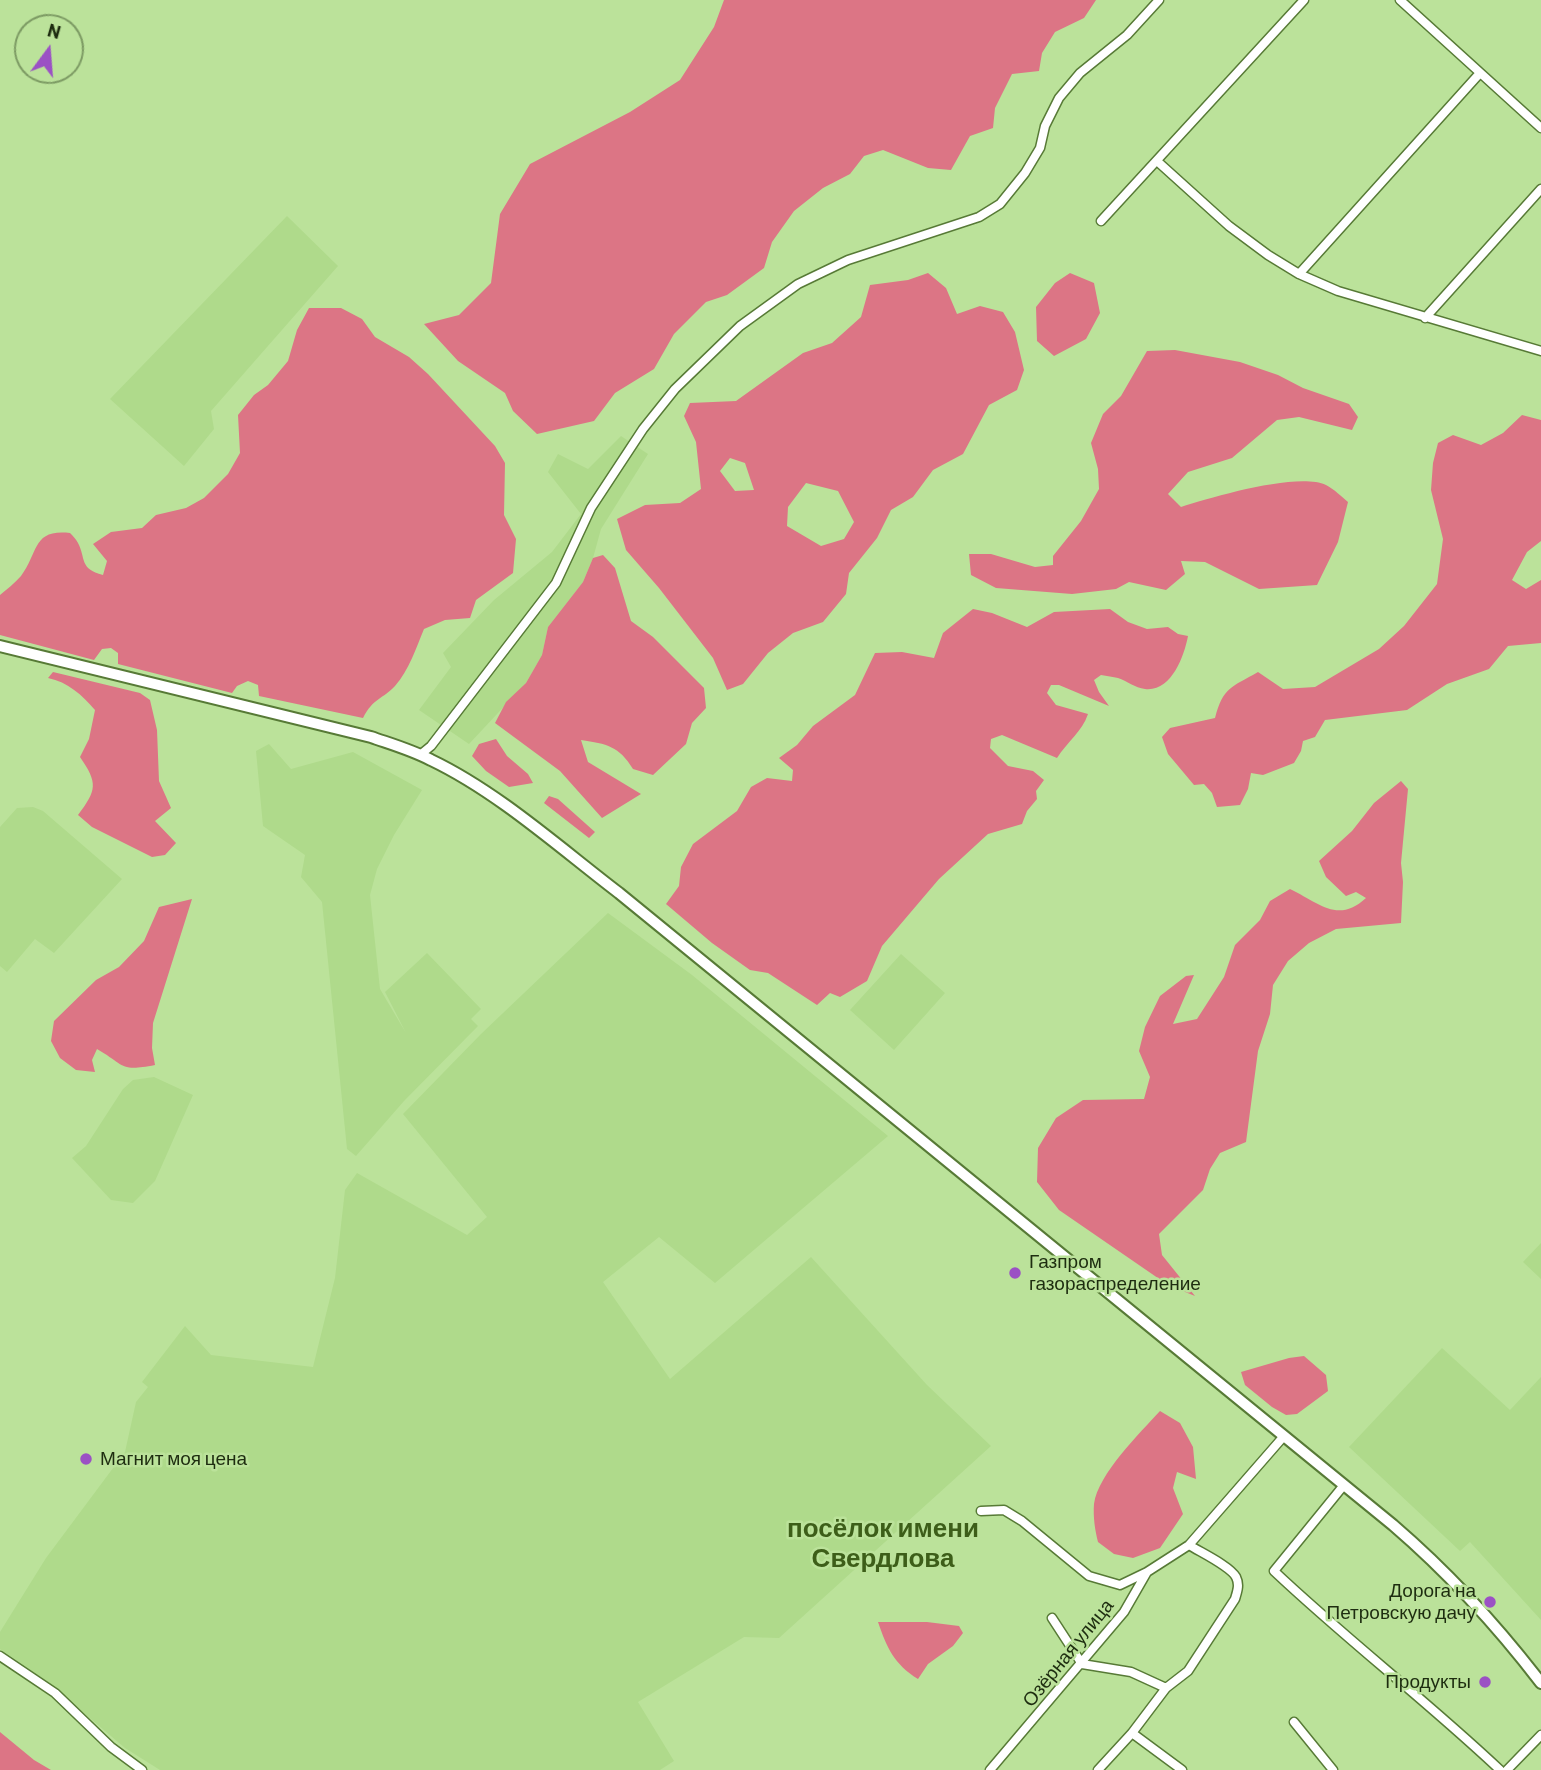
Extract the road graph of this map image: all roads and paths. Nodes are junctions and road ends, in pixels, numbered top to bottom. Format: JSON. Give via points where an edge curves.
{"nodes":[{"id":1,"x":1159,"y":0,"type":"edge"},
{"id":2,"x":1304,"y":0,"type":"edge"},
{"id":3,"x":1400,"y":0,"type":"edge"},
{"id":4,"x":1480,"y":73,"type":"junction"},
{"id":5,"x":1541,"y":128,"type":"edge"},
{"id":6,"x":1157,"y":161,"type":"junction"},
{"id":7,"x":1541,"y":189,"type":"edge"},
{"id":8,"x":1101,"y":221,"type":"dead end"},
{"id":9,"x":1299,"y":274,"type":"junction"},
{"id":10,"x":1425,"y":318,"type":"junction"},
{"id":11,"x":1541,"y":351,"type":"edge"},
{"id":12,"x":0,"y":646,"type":"edge"},
{"id":13,"x":420,"y":755,"type":"junction"},
{"id":14,"x":1284,"y":1436,"type":"junction"},
{"id":15,"x":1344,"y":1485,"type":"junction"},
{"id":16,"x":981,"y":1511,"type":"dead end"},
{"id":17,"x":1189,"y":1545,"type":"junction"},
{"id":18,"x":1147,"y":1572,"type":"junction"},
{"id":19,"x":1052,"y":1618,"type":"dead end"},
{"id":20,"x":0,"y":1656,"type":"edge"},
{"id":21,"x":1082,"y":1664,"type":"junction"},
{"id":22,"x":1541,"y":1683,"type":"edge"},
{"id":23,"x":1166,"y":1688,"type":"junction"},
{"id":24,"x":1294,"y":1722,"type":"dead end"},
{"id":25,"x":1132,"y":1733,"type":"junction"},
{"id":26,"x":1541,"y":1735,"type":"edge"},
{"id":27,"x":142,"y":1770,"type":"edge"},
{"id":28,"x":990,"y":1770,"type":"edge"},
{"id":29,"x":1098,"y":1770,"type":"edge"},
{"id":30,"x":1182,"y":1770,"type":"edge"},
{"id":31,"x":1333,"y":1770,"type":"edge"},
{"id":32,"x":1500,"y":1770,"type":"edge"},
{"id":33,"x":1507,"y":1770,"type":"edge"}],
"edges":[{"from":1,"to":13,"type":"street","via":[[1059,98],[1040,148],[1000,204],[979,217],[848,260],[798,284],[740,326],[675,390],[591,508],[556,583]]},
{"from":2,"to":6,"type":"street"},
{"from":3,"to":4,"type":"street"},
{"from":4,"to":5,"type":"street"},
{"from":4,"to":9,"type":"street"},
{"from":6,"to":8,"type":"street"},
{"from":6,"to":9,"type":"street","via":[[1229,226]]},
{"from":7,"to":10,"type":"street"},
{"from":9,"to":10,"type":"street"},
{"from":10,"to":11,"type":"street"},
{"from":12,"to":13,"type":"main road","via":[[370,737]]},
{"from":13,"to":14,"type":"main road","via":[[482,790],[619,893]]},
{"from":14,"to":15,"type":"main road"},
{"from":14,"to":17,"type":"street","name":"Озёрная улица"},
{"from":15,"to":22,"type":"main road","via":[[1445,1571],[1498,1627]]},
{"from":15,"to":32,"type":"street","via":[[1274,1571]]},
{"from":16,"to":18,"type":"street","via":[[1004,1510],[1089,1576],[1119,1585]]},
{"from":17,"to":18,"type":"street","name":"Озёрная улица"},
{"from":17,"to":23,"type":"street","via":[[1231,1571],[1238,1588],[1235,1600],[1188,1671]]},
{"from":18,"to":21,"type":"street","name":"Озёрная улица","via":[[1124,1612]]},
{"from":19,"to":21,"type":"street"},
{"from":20,"to":27,"type":"street","via":[[55,1693]]},
{"from":21,"to":23,"type":"street","via":[[1131,1672]]},
{"from":21,"to":28,"type":"street","name":"Озёрная улица"},
{"from":23,"to":25,"type":"street"},
{"from":24,"to":31,"type":"street"},
{"from":25,"to":29,"type":"street"},
{"from":25,"to":30,"type":"street"},
{"from":26,"to":33,"type":"street"}]}
